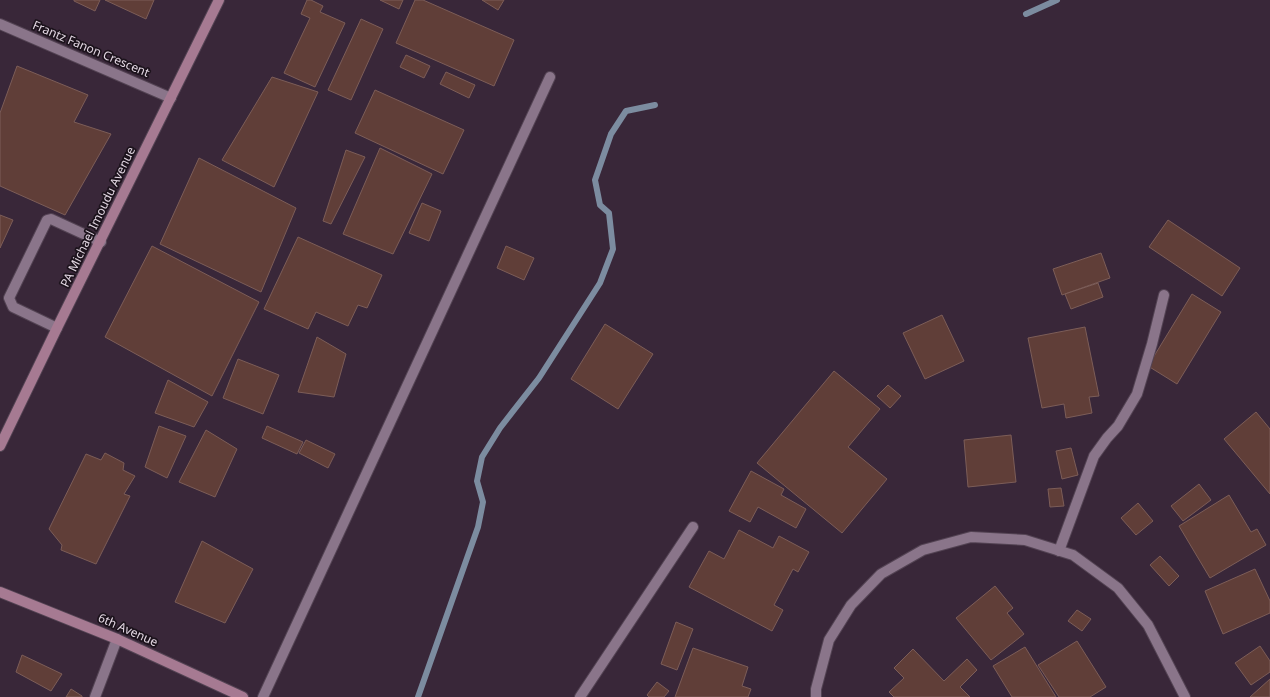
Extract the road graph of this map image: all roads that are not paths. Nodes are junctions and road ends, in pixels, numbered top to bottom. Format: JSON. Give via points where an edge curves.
{"nodes":[{"id":1,"x":219,"y":0,"type":"edge"},
{"id":2,"x":0,"y":24,"type":"edge"},
{"id":3,"x":550,"y":77,"type":"dead end"},
{"id":4,"x":171,"y":98,"type":"junction"},
{"id":5,"x":101,"y":242,"type":"junction"},
{"id":6,"x":1164,"y":295,"type":"dead end"},
{"id":7,"x":57,"y":328,"type":"junction"},
{"id":8,"x":0,"y":446,"type":"edge"},
{"id":9,"x":693,"y":527,"type":"dead end"},
{"id":10,"x":1059,"y":551,"type":"junction"},
{"id":11,"x":0,"y":592,"type":"edge"},
{"id":12,"x":117,"y":639,"type":"junction"},
{"id":13,"x":95,"y":697,"type":"edge"},
{"id":14,"x":243,"y":697,"type":"edge"},
{"id":15,"x":263,"y":697,"type":"edge"},
{"id":16,"x":580,"y":697,"type":"edge"},
{"id":17,"x":816,"y":697,"type":"edge"},
{"id":18,"x":1186,"y":697,"type":"edge"}],
"edges":[{"from":1,"to":4,"type":"street","name":"PA Michael Imoudu Avenue"},
{"from":2,"to":4,"type":"street","name":"Frantz Fanon Crescent"},
{"from":3,"to":15,"type":"street"},
{"from":4,"to":5,"type":"street","name":"PA Michael Imoudu Avenue"},
{"from":5,"to":7,"type":"street","name":"PA Michael Imoudu Avenue"},
{"from":5,"to":7,"type":"street","via":[[51,219],[47,220],[9,298],[13,307]]},
{"from":6,"to":10,"type":"street","via":[[1137,394],[1118,426],[1094,456]]},
{"from":7,"to":8,"type":"street","name":"PA Michael Imoudu Avenue"},
{"from":9,"to":16,"type":"street"},
{"from":10,"to":17,"type":"street","via":[[1025,540],[971,537],[923,550],[881,574],[851,605],[829,640]]},
{"from":10,"to":18,"type":"street","via":[[1073,555],[1118,588],[1148,626]]},
{"from":11,"to":12,"type":"street","name":"6th Avenue"},
{"from":12,"to":13,"type":"street"},
{"from":12,"to":14,"type":"street","name":"6th Avenue"}]}
